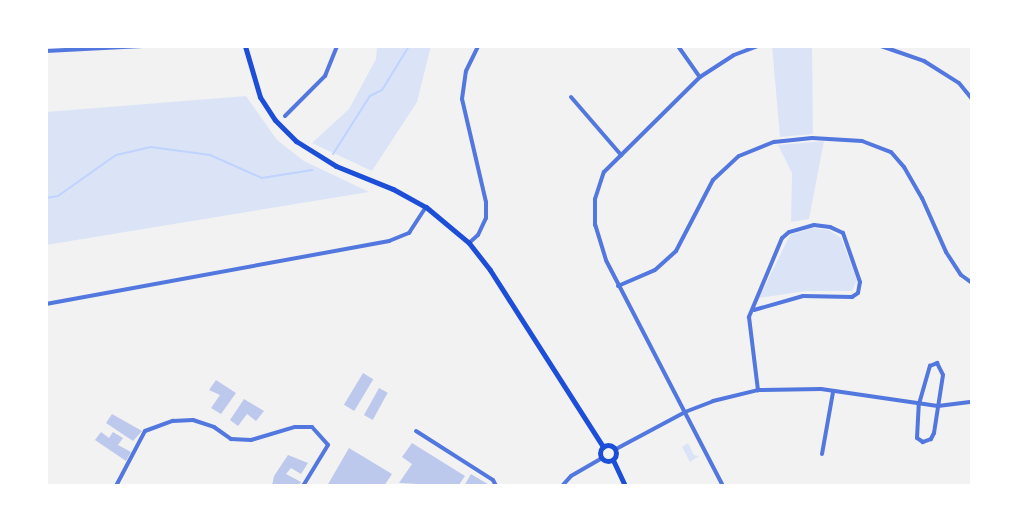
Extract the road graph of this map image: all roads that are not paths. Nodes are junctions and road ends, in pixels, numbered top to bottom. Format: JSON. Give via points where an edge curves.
{"nodes":[{"id":1,"x":143,"y":46,"type":"edge"},
{"id":2,"x":245,"y":46,"type":"edge"},
{"id":3,"x":337,"y":46,"type":"edge"},
{"id":4,"x":478,"y":46,"type":"edge"},
{"id":5,"x":678,"y":46,"type":"edge"},
{"id":6,"x":757,"y":46,"type":"edge"},
{"id":7,"x":881,"y":46,"type":"edge"},
{"id":8,"x":46,"y":51,"type":"edge"},
{"id":9,"x":700,"y":77,"type":"junction"},
{"id":10,"x":571,"y":98,"type":"dead end"},
{"id":11,"x":972,"y":100,"type":"edge"},
{"id":12,"x":284,"y":116,"type":"dead end"},
{"id":13,"x":622,"y":155,"type":"junction"},
{"id":14,"x":426,"y":207,"type":"junction"},
{"id":15,"x":469,"y":243,"type":"junction"},
{"id":16,"x":972,"y":283,"type":"edge"},
{"id":17,"x":618,"y":286,"type":"junction"},
{"id":18,"x":46,"y":304,"type":"edge"},
{"id":19,"x":754,"y":310,"type":"junction"},
{"id":20,"x":758,"y":390,"type":"junction"},
{"id":21,"x":833,"y":392,"type":"junction"},
{"id":22,"x":972,"y":402,"type":"edge"},
{"id":23,"x":919,"y":404,"type":"junction"},
{"id":24,"x":938,"y":406,"type":"junction"},
{"id":25,"x":684,"y":412,"type":"junction"},
{"id":26,"x":416,"y":431,"type":"dead end"},
{"id":27,"x":603,"y":447,"type":"junction"},
{"id":28,"x":616,"y":449,"type":"junction"},
{"id":29,"x":822,"y":454,"type":"dead end"},
{"id":30,"x":602,"y":458,"type":"junction"},
{"id":31,"x":613,"y":460,"type":"junction"},
{"id":32,"x":116,"y":486,"type":"edge"},
{"id":33,"x":303,"y":486,"type":"edge"},
{"id":34,"x":496,"y":486,"type":"edge"},
{"id":35,"x":562,"y":486,"type":"edge"},
{"id":36,"x":626,"y":486,"type":"edge"},
{"id":37,"x":722,"y":486,"type":"edge"}],
"edges":[{"from":1,"to":8,"type":"street"},
{"from":2,"to":14,"type":"main road","via":[[260,97],[284,131],[323,159]]},
{"from":3,"to":12,"type":"street","via":[[325,76]]},
{"from":4,"to":15,"type":"street","via":[[466,71],[462,99],[486,202],[486,218],[478,236]]},
{"from":5,"to":9,"type":"street"},
{"from":6,"to":9,"type":"street","via":[[734,55]]},
{"from":7,"to":11,"type":"street","via":[[924,61],[959,83]]},
{"from":9,"to":13,"type":"street"},
{"from":10,"to":13,"type":"street"},
{"from":13,"to":17,"type":"street","via":[[604,172],[595,199],[594,225]]},
{"from":14,"to":15,"type":"main road"},
{"from":14,"to":18,"type":"street","via":[[409,233],[383,242]]},
{"from":15,"to":27,"type":"main road","via":[[490,270]]},
{"from":16,"to":17,"type":"street","via":[[961,275],[946,252],[922,198],[891,152],[862,140],[812,138],[774,142],[739,156],[713,180],[676,251],[656,270]]},
{"from":17,"to":25,"type":"street"},
{"from":19,"to":19,"type":"street","via":[[782,238],[789,232],[814,225],[843,233],[860,282],[858,293],[852,297],[803,296]]},
{"from":19,"to":20,"type":"street","via":[[750,317],[750,330]]},
{"from":20,"to":21,"type":"street","via":[[784,388]]},
{"from":20,"to":25,"type":"street"},
{"from":21,"to":23,"type":"street"},
{"from":21,"to":29,"type":"street"},
{"from":22,"to":24,"type":"street"},
{"from":23,"to":24,"type":"street"},
{"from":23,"to":24,"type":"street","via":[[917,438],[923,442],[931,439],[934,433]]},
{"from":23,"to":24,"type":"street","via":[[930,366],[937,364],[943,375]]},
{"from":25,"to":28,"type":"street"},
{"from":25,"to":37,"type":"street"},
{"from":26,"to":34,"type":"street","via":[[493,480]]},
{"from":27,"to":28,"type":"main road","via":[[610,445]]},
{"from":27,"to":30,"type":"main road"},
{"from":28,"to":31,"type":"main road"},
{"from":30,"to":31,"type":"main road"},
{"from":30,"to":35,"type":"street","via":[[570,476]]},
{"from":31,"to":36,"type":"main road"},
{"from":32,"to":33,"type":"street","via":[[145,431],[173,421],[193,420],[214,427],[231,439],[251,440],[296,427],[312,427],[328,445]]}]}
